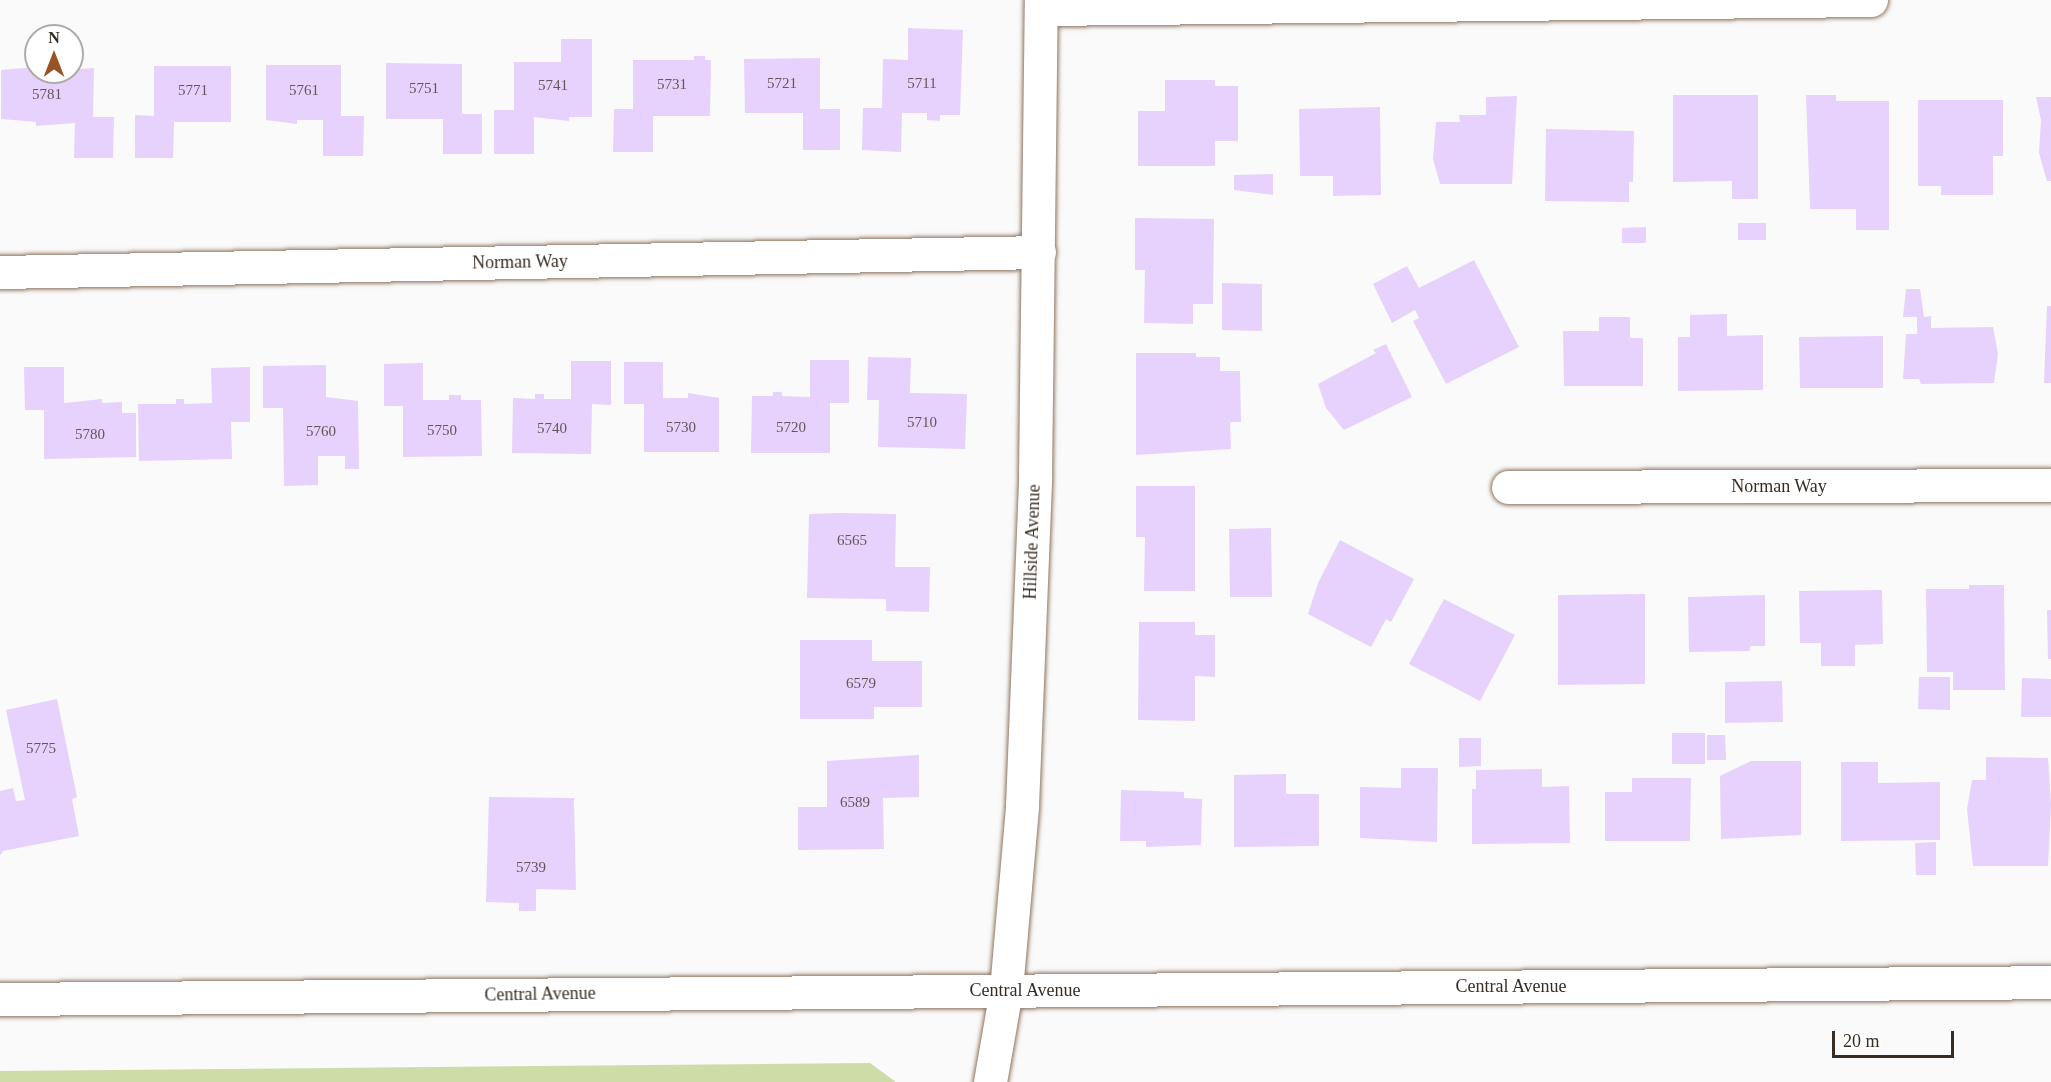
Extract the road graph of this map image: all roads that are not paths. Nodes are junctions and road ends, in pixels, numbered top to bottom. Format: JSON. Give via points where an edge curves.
{"nodes":[{"id":1,"x":1871,"y":0,"type":"edge"},
{"id":2,"x":1041,"y":5,"type":"edge"},
{"id":3,"x":1039,"y":252,"type":"junction"},
{"id":4,"x":0,"y":272,"type":"edge"},
{"id":5,"x":2051,"y":485,"type":"edge"},
{"id":6,"x":1508,"y":487,"type":"dead end"},
{"id":7,"x":2051,"y":982,"type":"edge"},
{"id":8,"x":1006,"y":990,"type":"junction"},
{"id":9,"x":0,"y":999,"type":"edge"},
{"id":10,"x":990,"y":1082,"type":"edge"}],
"edges":[{"from":1,"to":2,"type":"street"},
{"from":2,"to":3,"type":"street","name":"Hillside Avenue"},
{"from":3,"to":4,"type":"street","name":"Norman Way"},
{"from":3,"to":8,"type":"street","name":"Hillside Avenue","via":[[1022,806]]},
{"from":5,"to":6,"type":"street","name":"Norman Way"},
{"from":7,"to":8,"type":"street","name":"Central Avenue"},
{"from":8,"to":9,"type":"street","name":"Central Avenue"},
{"from":8,"to":10,"type":"street","name":"Hillside Avenue"}]}
